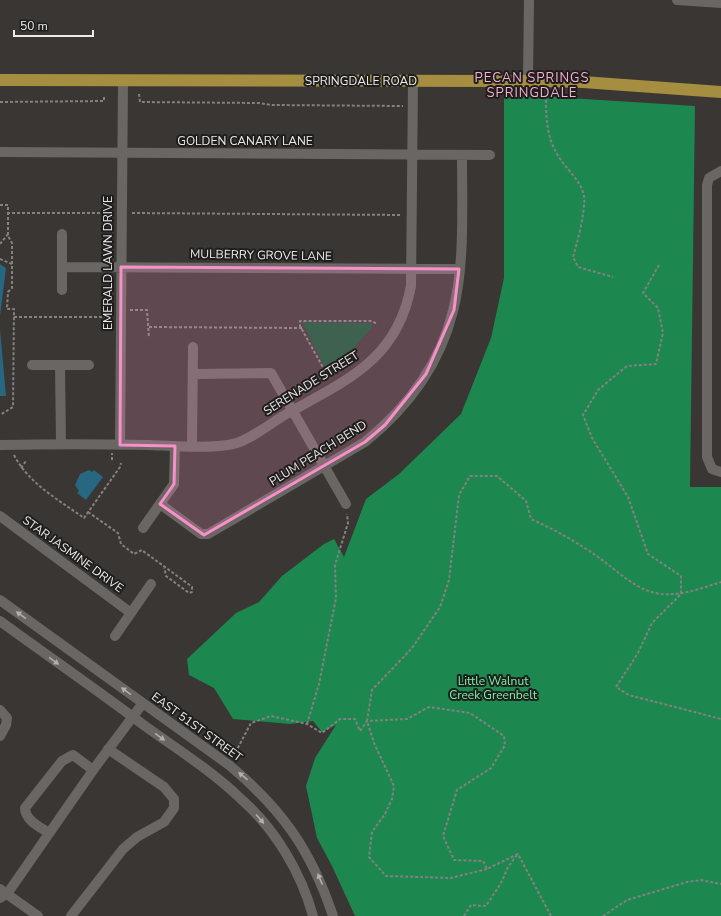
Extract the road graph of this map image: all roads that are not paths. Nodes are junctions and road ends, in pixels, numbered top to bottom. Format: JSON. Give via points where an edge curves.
{"nodes":[{"id":1,"x":529,"y":0,"type":"edge"},
{"id":2,"x":676,"y":0,"type":"edge"},
{"id":3,"x":721,"y":3,"type":"edge"},
{"id":4,"x":0,"y":80,"type":"edge"},
{"id":5,"x":123,"y":81,"type":"junction"},
{"id":6,"x":413,"y":81,"type":"junction"},
{"id":7,"x":528,"y":81,"type":"junction"},
{"id":8,"x":721,"y":92,"type":"edge"},
{"id":9,"x":0,"y":152,"type":"edge"},
{"id":10,"x":122,"y":153,"type":"junction"},
{"id":11,"x":412,"y":154,"type":"junction"},
{"id":12,"x":490,"y":155,"type":"dead end"},
{"id":13,"x":462,"y":156,"type":"junction"},
{"id":14,"x":721,"y":171,"type":"edge"},
{"id":15,"x":62,"y":234,"type":"dead end"},
{"id":16,"x":62,"y":267,"type":"junction"},
{"id":17,"x":121,"y":267,"type":"junction"},
{"id":18,"x":411,"y":269,"type":"junction"},
{"id":19,"x":459,"y":269,"type":"junction"},
{"id":20,"x":62,"y":290,"type":"dead end"},
{"id":21,"x":193,"y":348,"type":"dead end"},
{"id":22,"x":32,"y":365,"type":"dead end"},
{"id":23,"x":60,"y":365,"type":"junction"},
{"id":24,"x":89,"y":365,"type":"dead end"},
{"id":25,"x":194,"y":374,"type":"junction"},
{"id":26,"x":293,"y":411,"type":"junction"},
{"id":27,"x":61,"y":444,"type":"junction"},
{"id":28,"x":0,"y":445,"type":"edge"},
{"id":29,"x":120,"y":445,"type":"junction"},
{"id":30,"x":175,"y":446,"type":"junction"},
{"id":31,"x":192,"y":446,"type":"junction"},
{"id":32,"x":324,"y":467,"type":"junction"},
{"id":33,"x":721,"y":472,"type":"edge"},
{"id":34,"x":160,"y":504,"type":"junction"},
{"id":35,"x":346,"y":504,"type":"road end"},
{"id":36,"x":0,"y":516,"type":"edge"},
{"id":37,"x":143,"y":528,"type":"dead end"},
{"id":38,"x":151,"y":584,"type":"dead end"},
{"id":39,"x":0,"y":600,"type":"edge"},
{"id":40,"x":131,"y":613,"type":"junction"},
{"id":41,"x":0,"y":621,"type":"edge"},
{"id":42,"x":115,"y":636,"type":"dead end"},
{"id":43,"x":143,"y":703,"type":"junction"},
{"id":44,"x":0,"y":710,"type":"edge"},
{"id":45,"x":132,"y":716,"type":"junction"},
{"id":46,"x":0,"y":736,"type":"edge"},
{"id":47,"x":108,"y":749,"type":"junction"},
{"id":48,"x":93,"y":770,"type":"junction"},
{"id":49,"x":49,"y":833,"type":"junction"},
{"id":50,"x":2,"y":893,"type":"edge"},
{"id":51,"x":38,"y":916,"type":"edge"},
{"id":52,"x":71,"y":916,"type":"edge"},
{"id":53,"x":313,"y":916,"type":"edge"},
{"id":54,"x":333,"y":916,"type":"edge"}],
"edges":[{"from":1,"to":7,"type":"street"},
{"from":2,"to":3,"type":"street"},
{"from":4,"to":5,"type":"main road","name":"SPRINGDALE ROAD"},
{"from":5,"to":6,"type":"main road","name":"SPRINGDALE ROAD"},
{"from":5,"to":10,"type":"street","name":"EMERALD LAWN DRIVE"},
{"from":6,"to":7,"type":"main road","name":"SPRINGDALE ROAD"},
{"from":6,"to":11,"type":"street","name":"SERENADE STREET"},
{"from":7,"to":8,"type":"main road","name":"SPRINGDALE ROAD","via":[[584,82]]},
{"from":9,"to":10,"type":"street","name":"GOLDEN CANARY LANE"},
{"from":10,"to":11,"type":"street","name":"GOLDEN CANARY LANE"},
{"from":10,"to":17,"type":"street","name":"EMERALD LAWN DRIVE"},
{"from":11,"to":13,"type":"street","name":"GOLDEN CANARY LANE"},
{"from":11,"to":18,"type":"street","name":"SERENADE STREET"},
{"from":12,"to":13,"type":"street","name":"GOLDEN CANARY LANE"},
{"from":13,"to":19,"type":"street","name":"PLUM PEACH BEND"},
{"from":14,"to":33,"type":"street","via":[[709,178],[707,185],[707,457],[712,469]]},
{"from":15,"to":16,"type":"street"},
{"from":16,"to":17,"type":"street","name":"MULBERRY GROVE LANE"},
{"from":16,"to":20,"type":"street"},
{"from":17,"to":18,"type":"street","name":"MULBERRY GROVE LANE"},
{"from":17,"to":29,"type":"street","name":"EMERALD LAWN DRIVE"},
{"from":18,"to":19,"type":"street","name":"MULBERRY GROVE LANE"},
{"from":18,"to":26,"type":"street","name":"SERENADE STREET","via":[[404,315],[397,330],[380,352],[362,369]]},
{"from":19,"to":32,"type":"street","name":"PLUM PEACH BEND","via":[[454,310],[448,328],[416,390],[386,425],[365,442]]},
{"from":21,"to":25,"type":"street"},
{"from":22,"to":23,"type":"street"},
{"from":23,"to":24,"type":"street"},
{"from":23,"to":27,"type":"street"},
{"from":25,"to":26,"type":"street","via":[[271,373]]},
{"from":25,"to":31,"type":"street"},
{"from":26,"to":31,"type":"street","name":"SERENADE STREET","via":[[234,444]]},
{"from":26,"to":32,"type":"street"},
{"from":27,"to":28,"type":"street","name":"SERENADE STREET"},
{"from":27,"to":29,"type":"street","name":"SERENADE STREET"},
{"from":29,"to":30,"type":"street","name":"SERENADE STREET"},
{"from":30,"to":31,"type":"street","name":"SERENADE STREET"},
{"from":30,"to":34,"type":"street","via":[[174,484]]},
{"from":32,"to":34,"type":"street","name":"PLUM PEACH BEND","via":[[206,534],[201,534]]},
{"from":32,"to":35,"type":"street"},
{"from":34,"to":37,"type":"street"},
{"from":36,"to":40,"type":"street","name":"STAR JASMINE DRIVE"},
{"from":38,"to":40,"type":"street"},
{"from":43,"to":39,"type":"street","name":"EAST 51ST STREET","one_way":true},
{"from":40,"to":42,"type":"street"},
{"from":41,"to":45,"type":"street","one_way":true},
{"from":43,"to":45,"type":"street"},
{"from":54,"to":43,"type":"street","name":"EAST 51ST STREET","one_way":true,"via":[[319,876],[290,826],[263,795],[229,765]]},
{"from":44,"to":46,"type":"street","via":[[7,718]]},
{"from":45,"to":47,"type":"street"},
{"from":45,"to":53,"type":"street","one_way":true,"via":[[218,779],[259,818],[289,860],[302,884]]},
{"from":47,"to":48,"type":"street"},
{"from":47,"to":52,"type":"street","via":[[164,787],[174,799],[174,808],[164,822],[137,837],[123,849]]},
{"from":48,"to":49,"type":"street"},
{"from":48,"to":49,"type":"street","via":[[73,755],[66,758],[25,808],[29,819]]},
{"from":49,"to":50,"type":"street"},
{"from":50,"to":51,"type":"street"}]}
